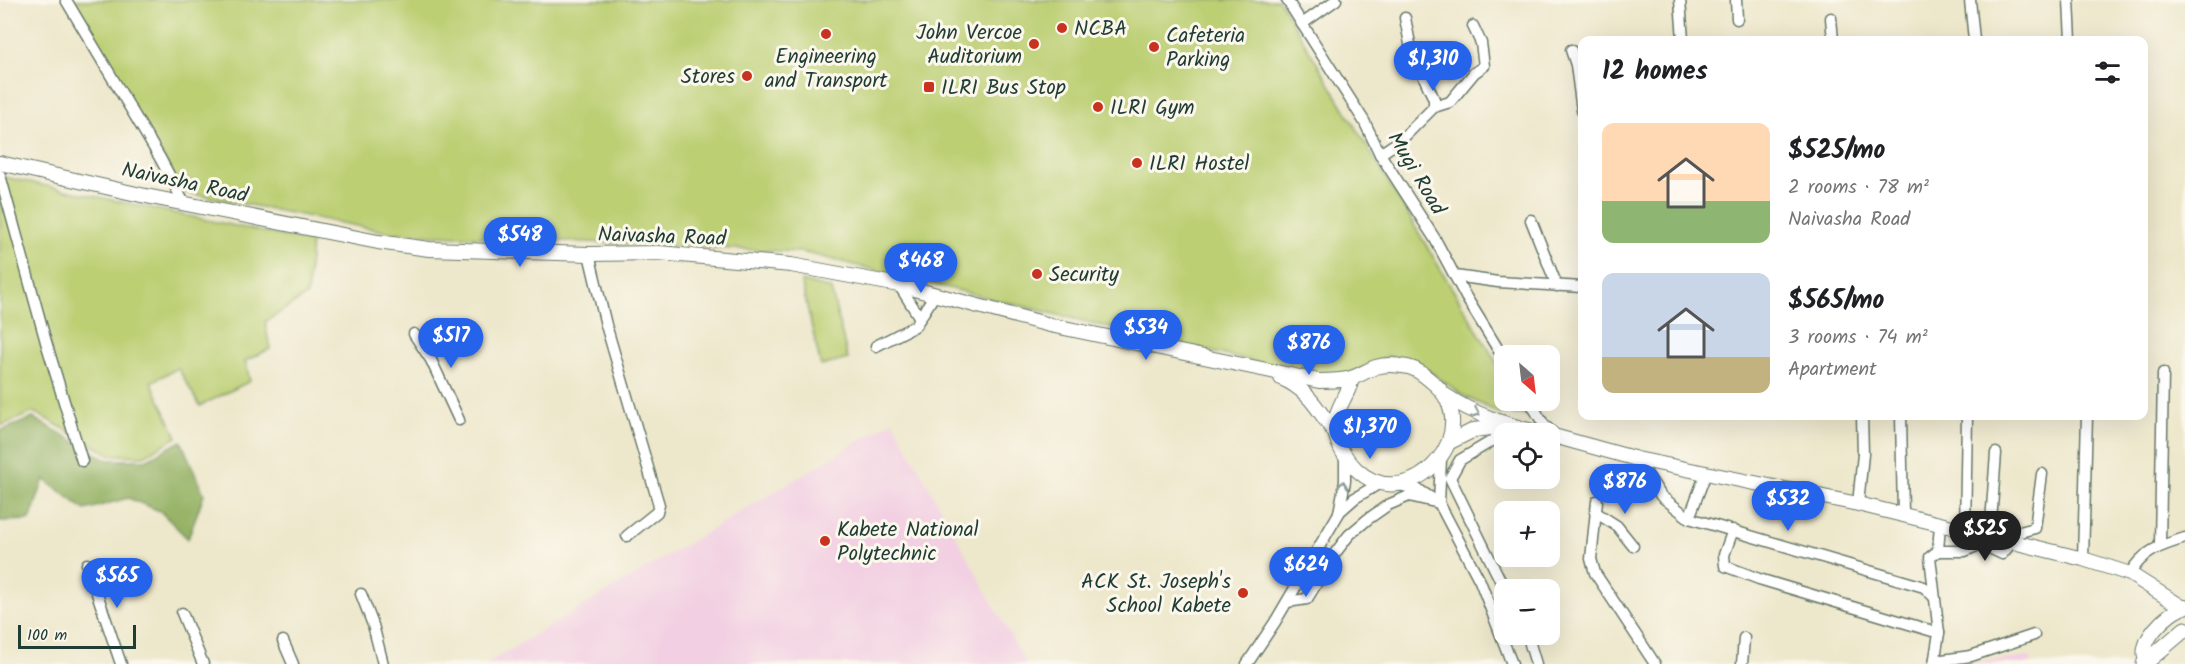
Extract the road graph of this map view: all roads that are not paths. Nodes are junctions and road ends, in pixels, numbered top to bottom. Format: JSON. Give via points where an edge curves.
{"nodes":[{"id":1,"x":66,"y":0,"type":"edge"},
{"id":2,"x":1287,"y":0,"type":"edge"},
{"id":3,"x":1335,"y":0,"type":"edge"},
{"id":4,"x":1680,"y":0,"type":"edge"},
{"id":5,"x":1736,"y":0,"type":"edge"},
{"id":6,"x":1970,"y":0,"type":"edge"},
{"id":7,"x":2069,"y":0,"type":"edge"},
{"id":8,"x":1405,"y":18,"type":"dead end"},
{"id":9,"x":1831,"y":18,"type":"dead end"},
{"id":10,"x":1737,"y":19,"type":"dead end"},
{"id":11,"x":1302,"y":24,"type":"junction"},
{"id":12,"x":1473,"y":26,"type":"dead end"},
{"id":13,"x":1683,"y":36,"type":"edge"},
{"id":14,"x":1833,"y":36,"type":"edge"},
{"id":15,"x":1974,"y":36,"type":"edge"},
{"id":16,"x":2071,"y":36,"type":"edge"},
{"id":17,"x":1571,"y":50,"type":"dead end"},
{"id":18,"x":1578,"y":85,"type":"edge"},
{"id":19,"x":1434,"y":107,"type":"junction"},
{"id":20,"x":1380,"y":154,"type":"junction"},
{"id":21,"x":0,"y":163,"type":"edge"},
{"id":22,"x":0,"y":175,"type":"edge"},
{"id":23,"x":184,"y":203,"type":"junction"},
{"id":24,"x":1531,"y":220,"type":"dead end"},
{"id":25,"x":589,"y":254,"type":"junction"},
{"id":26,"x":1455,"y":276,"type":"junction"},
{"id":27,"x":899,"y":285,"type":"junction"},
{"id":28,"x":1557,"y":286,"type":"junction"},
{"id":29,"x":1578,"y":287,"type":"edge"},
{"id":30,"x":935,"y":294,"type":"junction"},
{"id":31,"x":920,"y":318,"type":"junction"},
{"id":32,"x":414,"y":334,"type":"dead end"},
{"id":33,"x":1496,"y":345,"type":"edge"},
{"id":34,"x":876,"y":346,"type":"dead end"},
{"id":35,"x":1248,"y":367,"type":"junction"},
{"id":36,"x":2163,"y":373,"type":"dead end"},
{"id":37,"x":1352,"y":378,"type":"junction"},
{"id":38,"x":1444,"y":395,"type":"junction"},
{"id":39,"x":459,"y":420,"type":"dead end"},
{"id":40,"x":1862,"y":420,"type":"edge"},
{"id":41,"x":1901,"y":420,"type":"edge"},
{"id":42,"x":1967,"y":420,"type":"edge"},
{"id":43,"x":2087,"y":420,"type":"edge"},
{"id":44,"x":1505,"y":423,"type":"edge"},
{"id":45,"x":1494,"y":428,"type":"edge"},
{"id":46,"x":1335,"y":432,"type":"junction"},
{"id":47,"x":1560,"y":438,"type":"edge"},
{"id":48,"x":1494,"y":440,"type":"edge"},
{"id":49,"x":1450,"y":442,"type":"junction"},
{"id":50,"x":1996,"y":453,"type":"dead end"},
{"id":51,"x":1345,"y":457,"type":"junction"},
{"id":52,"x":1441,"y":458,"type":"junction"},
{"id":53,"x":1637,"y":459,"type":"junction"},
{"id":54,"x":82,"y":462,"type":"dead end"},
{"id":55,"x":1706,"y":473,"type":"junction"},
{"id":56,"x":2042,"y":474,"type":"dead end"},
{"id":57,"x":1380,"y":483,"type":"junction"},
{"id":58,"x":1399,"y":485,"type":"junction"},
{"id":59,"x":1439,"y":503,"type":"junction"},
{"id":60,"x":1858,"y":504,"type":"junction"},
{"id":61,"x":1339,"y":513,"type":"junction"},
{"id":62,"x":1903,"y":514,"type":"junction"},
{"id":63,"x":1689,"y":518,"type":"junction"},
{"id":64,"x":1940,"y":524,"type":"junction"},
{"id":65,"x":1733,"y":530,"type":"junction"},
{"id":66,"x":1965,"y":531,"type":"junction"},
{"id":67,"x":627,"y":536,"type":"dead end"},
{"id":68,"x":1990,"y":536,"type":"junction"},
{"id":69,"x":2185,"y":537,"type":"edge"},
{"id":70,"x":2013,"y":541,"type":"junction"},
{"id":71,"x":2160,"y":545,"type":"junction"},
{"id":72,"x":1633,"y":546,"type":"dead end"},
{"id":73,"x":1938,"y":551,"type":"junction"},
{"id":74,"x":2083,"y":559,"type":"junction"},
{"id":75,"x":87,"y":564,"type":"dead end"},
{"id":76,"x":2130,"y":574,"type":"junction"},
{"id":77,"x":1500,"y":579,"type":"edge"},
{"id":78,"x":361,"y":594,"type":"dead end"},
{"id":79,"x":1934,"y":597,"type":"junction"},
{"id":80,"x":1287,"y":602,"type":"junction"},
{"id":81,"x":2183,"y":607,"type":"edge"},
{"id":82,"x":1493,"y":610,"type":"joint"},
{"id":83,"x":182,"y":613,"type":"dead end"},
{"id":84,"x":2185,"y":629,"type":"edge"},
{"id":85,"x":1939,"y":633,"type":"junction"},
{"id":86,"x":2034,"y":635,"type":"dead end"},
{"id":87,"x":1744,"y":638,"type":"dead end"},
{"id":88,"x":283,"y":642,"type":"dead end"},
{"id":89,"x":1530,"y":645,"type":"edge"},
{"id":90,"x":2146,"y":662,"type":"edge"},
{"id":91,"x":1935,"y":663,"type":"edge"},
{"id":92,"x":121,"y":664,"type":"edge"},
{"id":93,"x":203,"y":664,"type":"edge"},
{"id":94,"x":293,"y":664,"type":"edge"},
{"id":95,"x":383,"y":664,"type":"edge"},
{"id":96,"x":1247,"y":664,"type":"edge"},
{"id":97,"x":1512,"y":664,"type":"edge"},
{"id":98,"x":1536,"y":664,"type":"edge"},
{"id":99,"x":1655,"y":664,"type":"edge"},
{"id":100,"x":1742,"y":664,"type":"edge"}],
"edges":[{"from":1,"to":23,"type":"street"},
{"from":2,"to":11,"type":"street","name":"Mugi Road"},
{"from":3,"to":11,"type":"street"},
{"from":4,"to":13,"type":"street"},
{"from":5,"to":10,"type":"street"},
{"from":6,"to":15,"type":"street"},
{"from":7,"to":16,"type":"street"},
{"from":8,"to":19,"type":"street","via":[[1411,49]]},
{"from":9,"to":14,"type":"street"},
{"from":11,"to":20,"type":"street","name":"Mugi Road","via":[[1364,121]]},
{"from":12,"to":19,"type":"street","via":[[1484,66],[1450,102]]},
{"from":17,"to":18,"type":"street"},
{"from":19,"to":20,"type":"street","via":[[1401,140]]},
{"from":20,"to":26,"type":"street","name":"Mugi Road"},
{"from":21,"to":23,"type":"main road","name":"Naivasha Road"},
{"from":22,"to":54,"type":"street"},
{"from":23,"to":25,"type":"main road","name":"Naivasha Road","via":[[378,243],[429,249]]},
{"from":24,"to":28,"type":"street"},
{"from":25,"to":27,"type":"main road","name":"Naivasha Road","via":[[659,253],[749,260]]},
{"from":25,"to":67,"type":"street","via":[[659,506],[657,512]]},
{"from":26,"to":28,"type":"street"},
{"from":26,"to":33,"type":"street","name":"Mugi Road"},
{"from":27,"to":30,"type":"main road","name":"Naivasha Road"},
{"from":27,"to":31,"type":"street"},
{"from":28,"to":29,"type":"street"},
{"from":30,"to":31,"type":"street"},
{"from":30,"to":35,"type":"main road","name":"Naivasha Road","via":[[1050,325]]},
{"from":31,"to":34,"type":"street","via":[[915,326]]},
{"from":32,"to":39,"type":"street","via":[[431,360]]},
{"from":35,"to":37,"type":"main road","name":"Naivasha Road","via":[[1319,381]]},
{"from":35,"to":46,"type":"main road","name":"Naivasha Road","via":[[1285,380],[1308,395]]},
{"from":36,"to":71,"type":"street"},
{"from":37,"to":38,"type":"main road","via":[[1376,367],[1409,367],[1422,373]]},
{"from":37,"to":46,"type":"main road","via":[[1337,410]]},
{"from":38,"to":44,"type":"main road","one_way":true},
{"from":38,"to":49,"type":"main road","via":[[1452,415]]},
{"from":40,"to":60,"type":"street"},
{"from":41,"to":62,"type":"street"},
{"from":42,"to":66,"type":"street"},
{"from":43,"to":74,"type":"street"},
{"from":45,"to":49,"type":"main road","via":[[1474,430]]},
{"from":46,"to":51,"type":"main road"},
{"from":47,"to":53,"type":"main road"},
{"from":48,"to":77,"type":"street","via":[[1460,460],[1450,478]]},
{"from":49,"to":52,"type":"main road"},
{"from":50,"to":68,"type":"street"},
{"from":51,"to":57,"type":"main road"},
{"from":61,"to":51,"type":"street","one_way":true},
{"from":52,"to":58,"type":"main road","via":[[1416,478]]},
{"from":52,"to":59,"type":"street"},
{"from":53,"to":55,"type":"main road"},
{"from":53,"to":63,"type":"street","via":[[1661,496]]},
{"from":55,"to":60,"type":"main road"},
{"from":55,"to":63,"type":"street"},
{"from":56,"to":70,"type":"street","via":[[2037,524],[2033,530],[2016,533]]},
{"from":57,"to":58,"type":"main road"},
{"from":57,"to":61,"type":"street"},
{"from":58,"to":59,"type":"street","via":[[1419,490]]},
{"from":59,"to":80,"type":"street","via":[[1409,496],[1388,505],[1349,535],[1307,600]]},
{"from":59,"to":82,"type":"street"},
{"from":60,"to":62,"type":"main road"},
{"from":61,"to":80,"type":"street"},
{"from":62,"to":64,"type":"main road"},
{"from":63,"to":65,"type":"street"},
{"from":64,"to":66,"type":"main road"},
{"from":64,"to":73,"type":"street"},
{"from":65,"to":79,"type":"street","via":[[1924,587]]},
{"from":65,"to":85,"type":"street","via":[[1724,558],[1725,566],[1732,570]]},
{"from":66,"to":68,"type":"main road"},
{"from":68,"to":70,"type":"main road"},
{"from":69,"to":71,"type":"street"},
{"from":70,"to":73,"type":"street","via":[[2002,554],[1982,544],[1965,551]]},
{"from":70,"to":74,"type":"main road"},
{"from":71,"to":76,"type":"street","via":[[2148,552]]},
{"from":72,"to":99,"type":"street","via":[[1596,506],[1591,559],[1595,573]]},
{"from":73,"to":79,"type":"street","via":[[1930,557]]},
{"from":74,"to":76,"type":"main road"},
{"from":75,"to":92,"type":"street"},
{"from":76,"to":81,"type":"main road"},
{"from":78,"to":95,"type":"street"},
{"from":79,"to":85,"type":"street"},
{"from":80,"to":96,"type":"street"},
{"from":81,"to":90,"type":"main road","via":[[2166,617],[2145,643]]},
{"from":82,"to":97,"type":"street"},
{"from":83,"to":93,"type":"street"},
{"from":84,"to":90,"type":"highway"},
{"from":85,"to":91,"type":"street"},
{"from":86,"to":91,"type":"street","via":[[1971,656]]},
{"from":87,"to":100,"type":"street"},
{"from":88,"to":94,"type":"street"},
{"from":89,"to":98,"type":"street"}]}
